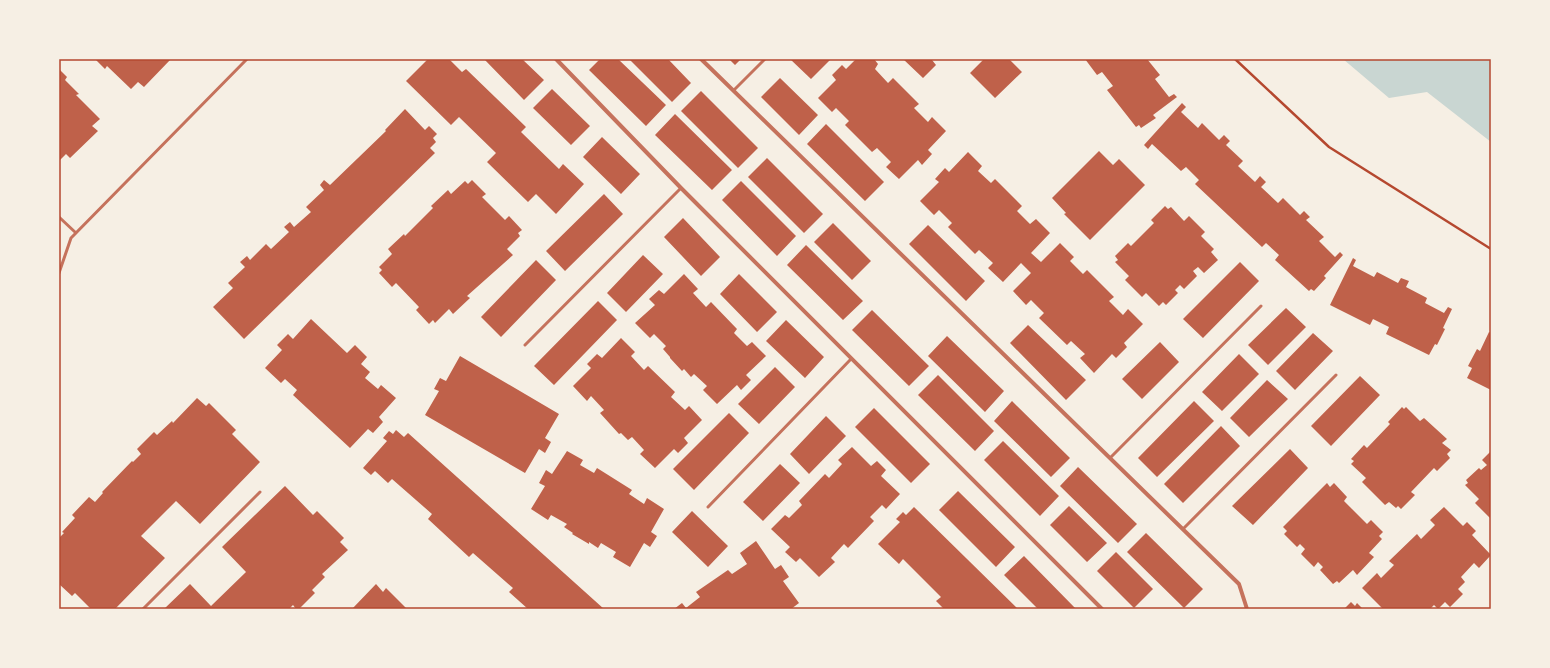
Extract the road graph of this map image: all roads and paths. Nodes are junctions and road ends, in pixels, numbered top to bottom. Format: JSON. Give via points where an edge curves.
{"nodes":[{"id":1,"x":247,"y":59,"type":"edge"},
{"id":2,"x":556,"y":59,"type":"edge"},
{"id":3,"x":701,"y":59,"type":"edge"},
{"id":4,"x":765,"y":59,"type":"edge"},
{"id":5,"x":1235,"y":59,"type":"edge"},
{"id":6,"x":734,"y":90,"type":"junction"},
{"id":7,"x":681,"y":188,"type":"junction"},
{"id":8,"x":59,"y":217,"type":"edge"},
{"id":9,"x":76,"y":233,"type":"junction"},
{"id":10,"x":1491,"y":249,"type":"edge"},
{"id":11,"x":59,"y":273,"type":"edge"},
{"id":12,"x":1261,"y":306,"type":"dead end"},
{"id":13,"x":525,"y":345,"type":"dead end"},
{"id":14,"x":851,"y":359,"type":"junction"},
{"id":15,"x":1336,"y":375,"type":"dead end"},
{"id":16,"x":1110,"y":458,"type":"junction"},
{"id":17,"x":260,"y":492,"type":"dead end"},
{"id":18,"x":708,"y":507,"type":"dead end"},
{"id":19,"x":1183,"y":529,"type":"junction"},
{"id":20,"x":143,"y":609,"type":"edge"},
{"id":21,"x":1102,"y":609,"type":"edge"},
{"id":22,"x":1247,"y":609,"type":"edge"}],
"edges":[{"from":1,"to":9,"type":"lane"},
{"from":2,"to":7,"type":"street"},
{"from":3,"to":6,"type":"street"},
{"from":4,"to":6,"type":"lane"},
{"from":5,"to":10,"type":"path","via":[[1329,147]]},
{"from":6,"to":16,"type":"street"},
{"from":7,"to":13,"type":"lane"},
{"from":7,"to":14,"type":"street"},
{"from":8,"to":9,"type":"lane"},
{"from":9,"to":11,"type":"lane"},
{"from":12,"to":16,"type":"lane"},
{"from":14,"to":18,"type":"lane"},
{"from":14,"to":21,"type":"street"},
{"from":15,"to":19,"type":"lane"},
{"from":16,"to":19,"type":"street"},
{"from":17,"to":20,"type":"lane"},
{"from":19,"to":22,"type":"street","via":[[1239,584]]}]}
